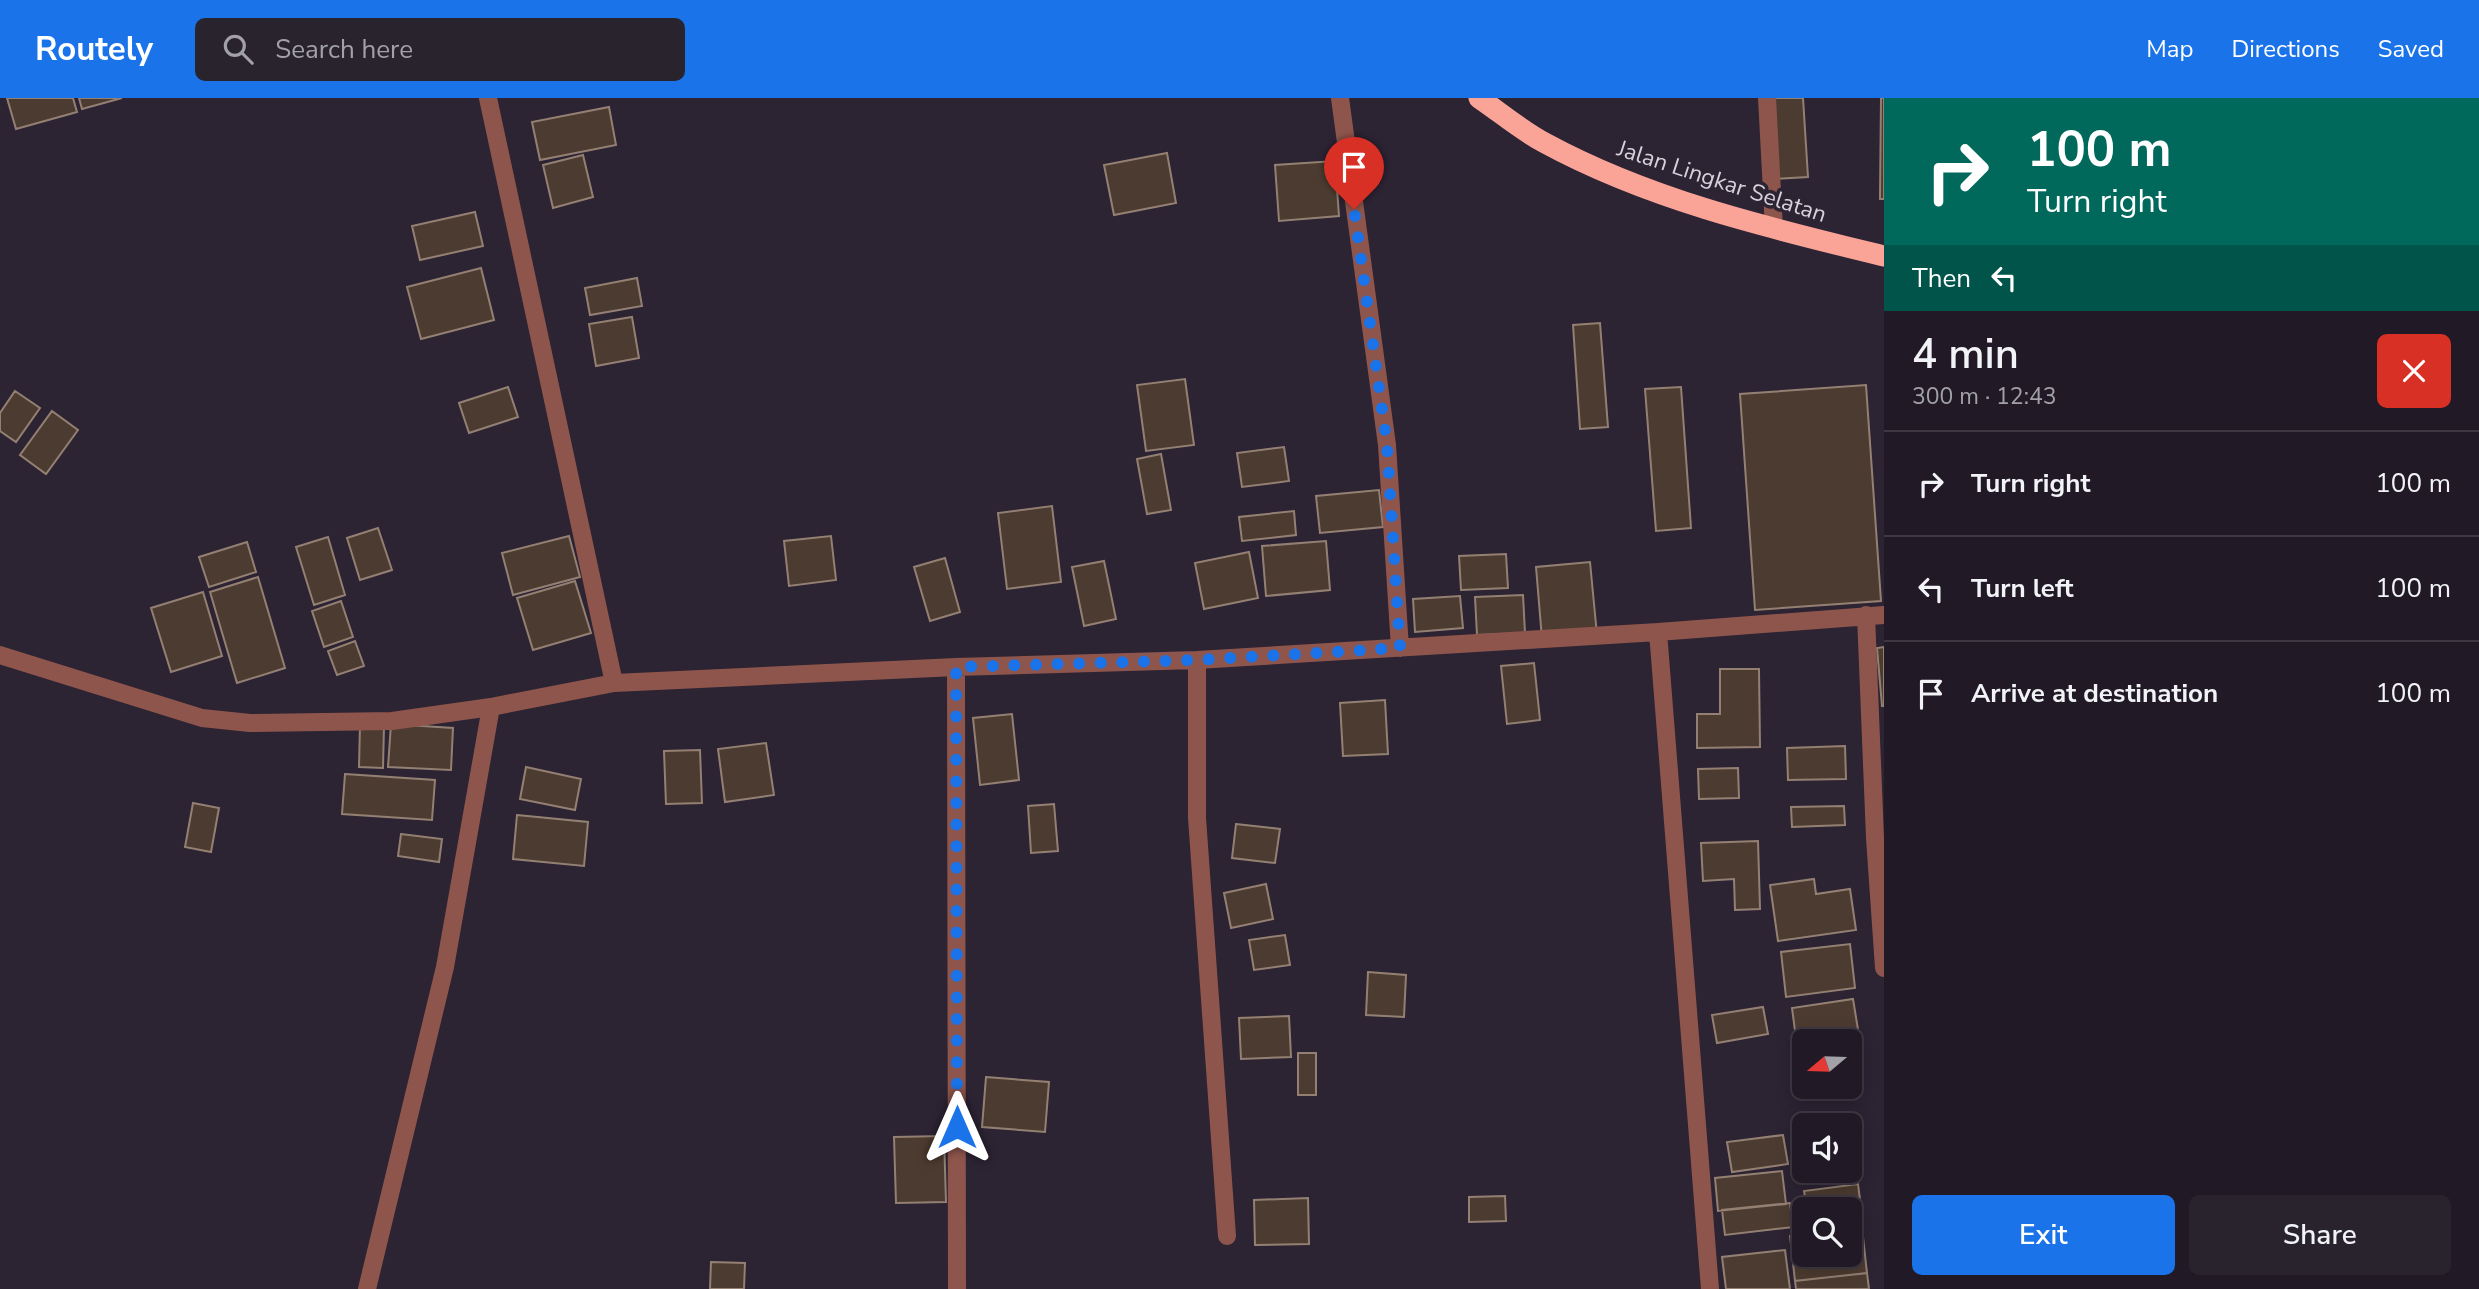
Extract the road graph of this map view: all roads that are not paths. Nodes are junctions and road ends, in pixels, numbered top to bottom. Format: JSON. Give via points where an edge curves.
{"nodes":[{"id":1,"x":488,"y":98,"type":"edge"},
{"id":2,"x":1340,"y":98,"type":"edge"},
{"id":3,"x":1479,"y":98,"type":"edge"},
{"id":4,"x":1767,"y":98,"type":"edge"},
{"id":5,"x":1774,"y":229,"type":"junction"},
{"id":6,"x":1884,"y":256,"type":"edge"},
{"id":7,"x":1875,"y":615,"type":"edge"},
{"id":8,"x":1658,"y":632,"type":"junction"},
{"id":9,"x":1400,"y":648,"type":"junction"},
{"id":10,"x":0,"y":655,"type":"edge"},
{"id":11,"x":1197,"y":660,"type":"junction"},
{"id":12,"x":956,"y":667,"type":"junction"},
{"id":13,"x":614,"y":683,"type":"junction"},
{"id":14,"x":491,"y":707,"type":"junction"},
{"id":15,"x":1884,"y":968,"type":"edge"},
{"id":16,"x":1227,"y":1236,"type":"dead end"},
{"id":17,"x":367,"y":1289,"type":"edge"},
{"id":18,"x":957,"y":1289,"type":"edge"},
{"id":19,"x":1710,"y":1289,"type":"edge"}],
"edges":[{"from":1,"to":13,"type":"street"},
{"from":2,"to":9,"type":"street","via":[[1387,445]]},
{"from":3,"to":5,"type":"highway","name":"Jalan Lingkar Selatan","via":[[1544,143],[1635,186]]},
{"from":4,"to":5,"type":"street"},
{"from":5,"to":6,"type":"highway","name":"Jalan Lingkar Selatan"},
{"from":7,"to":8,"type":"street"},
{"from":7,"to":15,"type":"street","via":[[1875,838]]},
{"from":8,"to":9,"type":"street"},
{"from":8,"to":19,"type":"street"},
{"from":9,"to":11,"type":"street"},
{"from":10,"to":14,"type":"street","via":[[202,718],[250,723],[392,721]]},
{"from":11,"to":12,"type":"street"},
{"from":11,"to":16,"type":"street","via":[[1197,818]]},
{"from":12,"to":13,"type":"street"},
{"from":12,"to":18,"type":"street"},
{"from":13,"to":14,"type":"street"},
{"from":14,"to":17,"type":"street","via":[[445,967]]}]}
